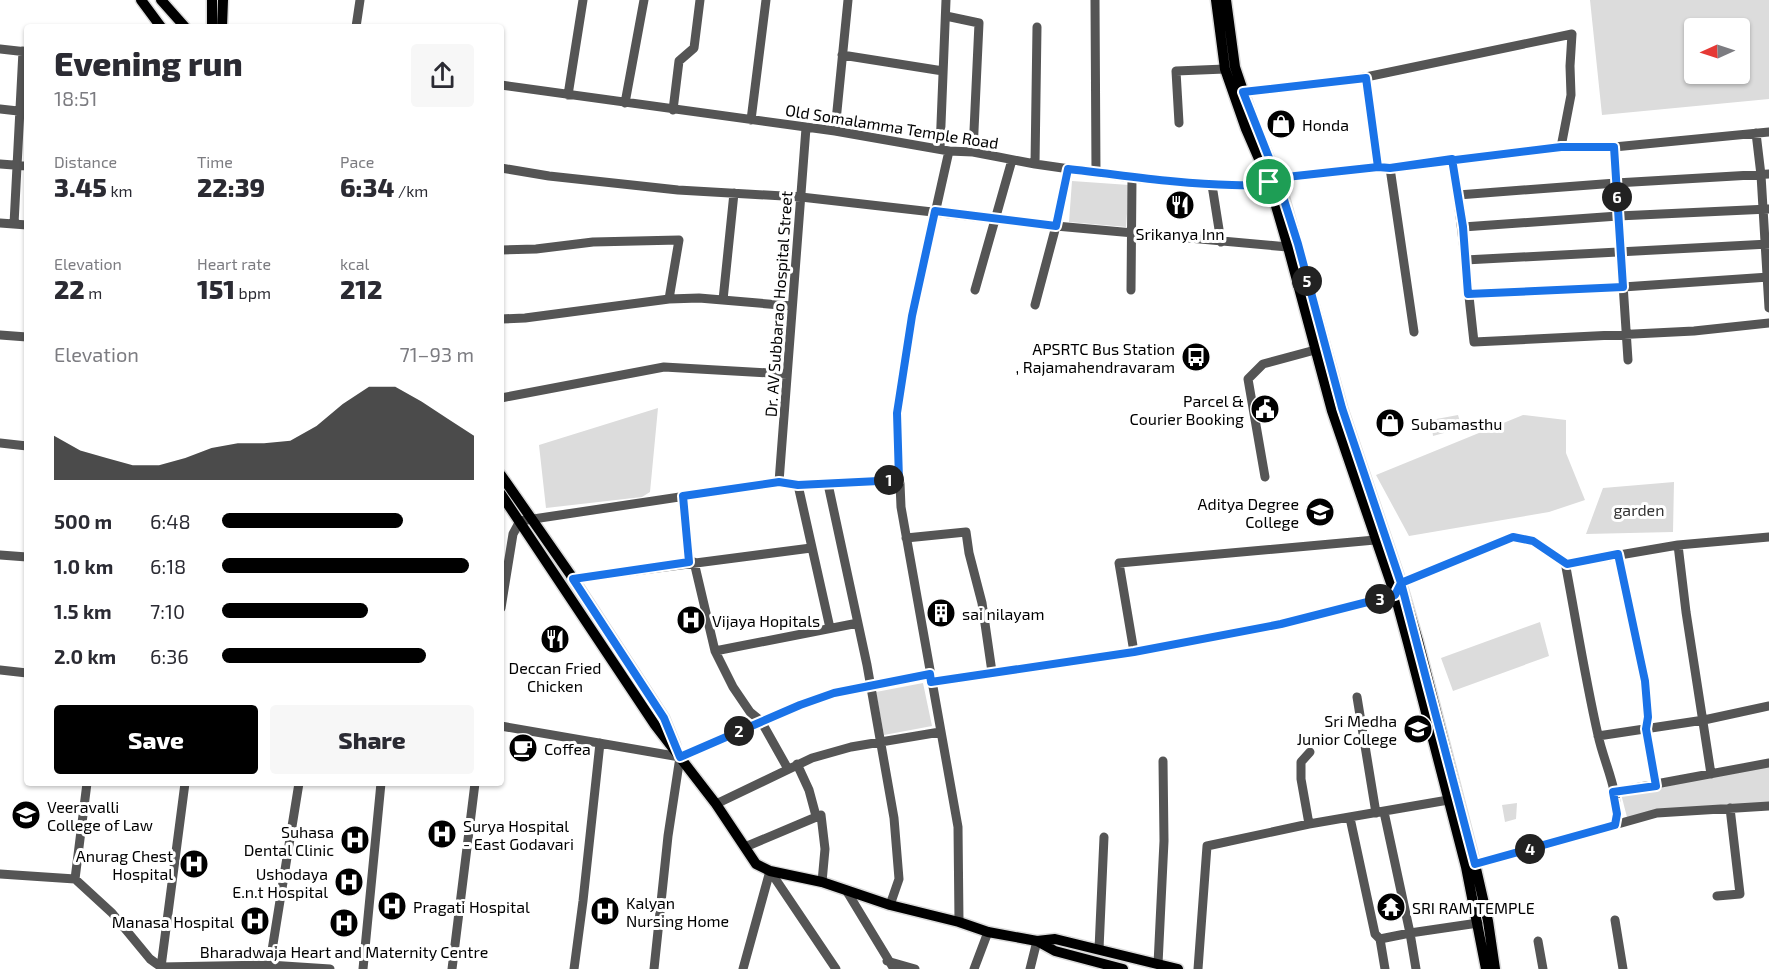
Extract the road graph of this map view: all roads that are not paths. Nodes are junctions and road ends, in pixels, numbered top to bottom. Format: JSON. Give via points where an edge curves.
{"nodes":[{"id":1,"x":141,"y":0,"type":"edge"},
{"id":2,"x":161,"y":0,"type":"edge"},
{"id":3,"x":212,"y":0,"type":"edge"},
{"id":4,"x":222,"y":0,"type":"edge"},
{"id":5,"x":360,"y":0,"type":"edge"},
{"id":6,"x":583,"y":0,"type":"edge"},
{"id":7,"x":644,"y":0,"type":"edge"},
{"id":8,"x":700,"y":0,"type":"edge"},
{"id":9,"x":766,"y":0,"type":"edge"},
{"id":10,"x":848,"y":0,"type":"edge"},
{"id":11,"x":946,"y":0,"type":"edge"},
{"id":12,"x":1095,"y":0,"type":"edge"},
{"id":13,"x":1216,"y":0,"type":"edge"},
{"id":14,"x":1226,"y":0,"type":"edge"},
{"id":15,"x":946,"y":16,"type":"junction"},
{"id":16,"x":159,"y":24,"type":"edge"},
{"id":17,"x":182,"y":24,"type":"edge"},
{"id":18,"x":212,"y":24,"type":"edge"},
{"id":19,"x":222,"y":24,"type":"edge"},
{"id":20,"x":356,"y":24,"type":"edge"},
{"id":21,"x":1037,"y":27,"type":"dead end"},
{"id":22,"x":0,"y":49,"type":"edge"},
{"id":23,"x":24,"y":51,"type":"edge"},
{"id":24,"x":842,"y":55,"type":"junction"},
{"id":25,"x":1225,"y":69,"type":"junction"},
{"id":26,"x":943,"y":71,"type":"junction"},
{"id":27,"x":1366,"y":78,"type":"junction"},
{"id":28,"x":504,"y":85,"type":"edge"},
{"id":29,"x":1243,"y":92,"type":"junction"},
{"id":30,"x":568,"y":95,"type":"junction"},
{"id":31,"x":626,"y":103,"type":"junction"},
{"id":32,"x":0,"y":109,"type":"edge"},
{"id":33,"x":673,"y":110,"type":"junction"},
{"id":34,"x":24,"y":111,"type":"edge"},
{"id":35,"x":752,"y":120,"type":"junction"},
{"id":36,"x":1179,"y":123,"type":"dead end"},
{"id":37,"x":806,"y":128,"type":"junction"},
{"id":38,"x":835,"y":131,"type":"junction"},
{"id":39,"x":1769,"y":132,"type":"edge"},
{"id":40,"x":1756,"y":134,"type":"junction"},
{"id":41,"x":1561,"y":147,"type":"junction"},
{"id":42,"x":1614,"y":147,"type":"junction"},
{"id":43,"x":945,"y":150,"type":"junction"},
{"id":44,"x":973,"y":152,"type":"junction"},
{"id":45,"x":1452,"y":159,"type":"junction"},
{"id":46,"x":1012,"y":160,"type":"junction"},
{"id":47,"x":0,"y":164,"type":"edge"},
{"id":48,"x":1035,"y":164,"type":"junction"},
{"id":49,"x":23,"y":165,"type":"edge"},
{"id":50,"x":1378,"y":167,"type":"junction"},
{"id":51,"x":504,"y":168,"type":"edge"},
{"id":52,"x":1390,"y":168,"type":"junction"},
{"id":53,"x":1068,"y":169,"type":"junction"},
{"id":54,"x":1096,"y":172,"type":"junction"},
{"id":55,"x":1765,"y":175,"type":"edge"},
{"id":56,"x":1132,"y":178,"type":"junction"},
{"id":57,"x":1273,"y":180,"type":"junction"},
{"id":58,"x":1616,"y":183,"type":"junction"},
{"id":59,"x":1212,"y":185,"type":"junction"},
{"id":60,"x":734,"y":194,"type":"junction"},
{"id":61,"x":1458,"y":195,"type":"junction"},
{"id":62,"x":801,"y":197,"type":"junction"},
{"id":63,"x":1766,"y":210,"type":"edge"},
{"id":64,"x":935,"y":211,"type":"junction"},
{"id":65,"x":1618,"y":216,"type":"junction"},
{"id":66,"x":997,"y":218,"type":"junction"},
{"id":67,"x":0,"y":223,"type":"edge"},
{"id":68,"x":14,"y":224,"type":"junction"},
{"id":69,"x":24,"y":225,"type":"edge"},
{"id":70,"x":1056,"y":226,"type":"junction"},
{"id":71,"x":1463,"y":227,"type":"junction"},
{"id":72,"x":1131,"y":232,"type":"junction"},
{"id":73,"x":1221,"y":242,"type":"junction"},
{"id":74,"x":1767,"y":244,"type":"edge"},
{"id":75,"x":1288,"y":247,"type":"junction"},
{"id":76,"x":504,"y":250,"type":"edge"},
{"id":77,"x":1620,"y":251,"type":"junction"},
{"id":78,"x":1465,"y":260,"type":"junction"},
{"id":79,"x":1768,"y":277,"type":"edge"},
{"id":80,"x":1623,"y":287,"type":"junction"},
{"id":81,"x":975,"y":290,"type":"dead end"},
{"id":82,"x":1131,"y":290,"type":"dead end"},
{"id":83,"x":1468,"y":294,"type":"junction"},
{"id":84,"x":669,"y":299,"type":"junction"},
{"id":85,"x":723,"y":300,"type":"junction"},
{"id":86,"x":1035,"y":305,"type":"dead end"},
{"id":87,"x":792,"y":306,"type":"junction"},
{"id":88,"x":1769,"y":308,"type":"edge"},
{"id":89,"x":504,"y":319,"type":"edge"},
{"id":90,"x":1769,"y":323,"type":"edge"},
{"id":91,"x":1414,"y":332,"type":"dead end"},
{"id":92,"x":0,"y":335,"type":"edge"},
{"id":93,"x":1626,"y":336,"type":"junction"},
{"id":94,"x":24,"y":337,"type":"edge"},
{"id":95,"x":1315,"y":350,"type":"junction"},
{"id":96,"x":1628,"y":360,"type":"dead end"},
{"id":97,"x":788,"y":374,"type":"junction"},
{"id":98,"x":504,"y":397,"type":"edge"},
{"id":99,"x":0,"y":443,"type":"edge"},
{"id":100,"x":24,"y":446,"type":"edge"},
{"id":101,"x":1266,"y":477,"type":"dead end"},
{"id":102,"x":504,"y":479,"type":"edge"},
{"id":103,"x":899,"y":480,"type":"junction"},
{"id":104,"x":779,"y":482,"type":"junction"},
{"id":105,"x":828,"y":484,"type":"junction"},
{"id":106,"x":798,"y":485,"type":"junction"},
{"id":107,"x":683,"y":496,"type":"junction"},
{"id":108,"x":504,"y":498,"type":"edge"},
{"id":109,"x":532,"y":519,"type":"junction"},
{"id":110,"x":520,"y":521,"type":"junction"},
{"id":111,"x":1769,"y":537,"type":"edge"},
{"id":112,"x":906,"y":538,"type":"junction"},
{"id":113,"x":1375,"y":540,"type":"junction"},
{"id":114,"x":1678,"y":545,"type":"junction"},
{"id":115,"x":811,"y":548,"type":"junction"},
{"id":116,"x":1618,"y":554,"type":"junction"},
{"id":117,"x":0,"y":555,"type":"edge"},
{"id":118,"x":24,"y":557,"type":"edge"},
{"id":119,"x":692,"y":562,"type":"junction"},
{"id":120,"x":1565,"y":562,"type":"junction"},
{"id":121,"x":573,"y":579,"type":"junction"},
{"id":122,"x":1401,"y":583,"type":"junction"},
{"id":123,"x":504,"y":590,"type":"edge"},
{"id":124,"x":1395,"y":595,"type":"junction"},
{"id":125,"x":858,"y":623,"type":"junction"},
{"id":126,"x":830,"y":628,"type":"junction"},
{"id":127,"x":716,"y":651,"type":"junction"},
{"id":128,"x":1134,"y":652,"type":"junction"},
{"id":129,"x":0,"y":670,"type":"edge"},
{"id":130,"x":992,"y":672,"type":"junction"},
{"id":131,"x":24,"y":673,"type":"edge"},
{"id":132,"x":930,"y":678,"type":"junction"},
{"id":133,"x":870,"y":685,"type":"junction"},
{"id":134,"x":1357,"y":697,"type":"dead end"},
{"id":135,"x":1769,"y":706,"type":"edge"},
{"id":136,"x":1704,"y":720,"type":"junction"},
{"id":137,"x":761,"y":722,"type":"junction"},
{"id":138,"x":504,"y":727,"type":"edge"},
{"id":139,"x":1646,"y":729,"type":"junction"},
{"id":140,"x":940,"y":732,"type":"junction"},
{"id":141,"x":1598,"y":736,"type":"junction"},
{"id":142,"x":881,"y":741,"type":"junction"},
{"id":143,"x":600,"y":743,"type":"junction"},
{"id":144,"x":1310,"y":752,"type":"dead end"},
{"id":145,"x":680,"y":757,"type":"junction"},
{"id":146,"x":1163,"y":761,"type":"dead end"},
{"id":147,"x":1769,"y":763,"type":"edge"},
{"id":148,"x":797,"y":764,"type":"junction"},
{"id":149,"x":788,"y":769,"type":"junction"},
{"id":150,"x":1711,"y":774,"type":"junction"},
{"id":151,"x":87,"y":786,"type":"edge"},
{"id":152,"x":186,"y":786,"type":"edge"},
{"id":153,"x":299,"y":786,"type":"edge"},
{"id":154,"x":381,"y":786,"type":"edge"},
{"id":155,"x":475,"y":786,"type":"edge"},
{"id":156,"x":1656,"y":786,"type":"junction"},
{"id":157,"x":1613,"y":792,"type":"junction"},
{"id":158,"x":1454,"y":799,"type":"junction"},
{"id":159,"x":716,"y":804,"type":"junction"},
{"id":160,"x":1769,"y":806,"type":"edge"},
{"id":161,"x":1730,"y":808,"type":"junction"},
{"id":162,"x":1380,"y":812,"type":"junction"},
{"id":163,"x":816,"y":816,"type":"junction"},
{"id":164,"x":1350,"y":818,"type":"junction"},
{"id":165,"x":1309,"y":824,"type":"junction"},
{"id":166,"x":1615,"y":825,"type":"junction"},
{"id":167,"x":1104,"y":837,"type":"dead end"},
{"id":168,"x":745,"y":847,"type":"junction"},
{"id":169,"x":1475,"y":864,"type":"junction"},
{"id":170,"x":770,"y":871,"type":"junction"},
{"id":171,"x":0,"y":874,"type":"edge"},
{"id":172,"x":75,"y":879,"type":"junction"},
{"id":173,"x":822,"y":882,"type":"junction"},
{"id":174,"x":846,"y":890,"type":"junction"},
{"id":175,"x":1717,"y":896,"type":"dead end"},
{"id":176,"x":890,"y":905,"type":"junction"},
{"id":177,"x":1615,"y":920,"type":"dead end"},
{"id":178,"x":959,"y":922,"type":"junction"},
{"id":179,"x":1478,"y":923,"type":"junction"},
{"id":180,"x":988,"y":933,"type":"junction"},
{"id":181,"x":1410,"y":933,"type":"junction"},
{"id":182,"x":1380,"y":939,"type":"junction"},
{"id":183,"x":1037,"y":941,"type":"junction"},
{"id":184,"x":1538,"y":941,"type":"dead end"},
{"id":185,"x":1099,"y":949,"type":"junction"},
{"id":186,"x":1158,"y":964,"type":"junction"},
{"id":187,"x":890,"y":965,"type":"edge"},
{"id":188,"x":161,"y":966,"type":"junction"},
{"id":189,"x":269,"y":967,"type":"edge"},
{"id":190,"x":330,"y":969,"type":"edge"},
{"id":191,"x":363,"y":969,"type":"edge"},
{"id":192,"x":452,"y":969,"type":"edge"},
{"id":193,"x":574,"y":969,"type":"edge"},
{"id":194,"x":654,"y":969,"type":"edge"},
{"id":195,"x":743,"y":969,"type":"edge"},
{"id":196,"x":836,"y":969,"type":"edge"},
{"id":197,"x":915,"y":969,"type":"edge"},
{"id":198,"x":974,"y":969,"type":"edge"},
{"id":199,"x":1030,"y":969,"type":"edge"},
{"id":200,"x":1123,"y":969,"type":"edge"},
{"id":201,"x":1178,"y":969,"type":"edge"},
{"id":202,"x":1198,"y":969,"type":"edge"},
{"id":203,"x":1385,"y":969,"type":"edge"},
{"id":204,"x":1416,"y":969,"type":"edge"},
{"id":205,"x":1486,"y":969,"type":"edge"},
{"id":206,"x":1495,"y":969,"type":"edge"},
{"id":207,"x":1543,"y":969,"type":"edge"},
{"id":208,"x":1623,"y":969,"type":"edge"}],
"edges":[{"from":1,"to":16,"type":"main road"},
{"from":2,"to":17,"type":"main road"},
{"from":3,"to":18,"type":"main road"},
{"from":4,"to":19,"type":"main road"},
{"from":5,"to":20,"type":"street"},
{"from":6,"to":30,"type":"street"},
{"from":7,"to":31,"type":"street"},
{"from":8,"to":33,"type":"street","via":[[694,48],[679,61]]},
{"from":9,"to":35,"type":"street"},
{"from":10,"to":24,"type":"street"},
{"from":11,"to":15,"type":"street"},
{"from":12,"to":54,"type":"street"},
{"from":13,"to":25,"type":"main road"},
{"from":14,"to":29,"type":"main road","via":[[1235,67]]},
{"from":15,"to":26,"type":"street"},
{"from":15,"to":44,"type":"street","via":[[979,23]]},
{"from":21,"to":48,"type":"street"},
{"from":22,"to":23,"type":"street"},
{"from":24,"to":26,"type":"street"},
{"from":24,"to":38,"type":"street"},
{"from":25,"to":36,"type":"street","via":[[1176,71]]},
{"from":25,"to":57,"type":"main road","via":[[1246,129]]},
{"from":26,"to":43,"type":"street"},
{"from":27,"to":29,"type":"street"},
{"from":27,"to":41,"type":"street","via":[[1572,34],[1571,95]]},
{"from":27,"to":50,"type":"street"},
{"from":28,"to":30,"type":"street","name":"Old Somalamma Temple Road"},
{"from":29,"to":57,"type":"main road"},
{"from":30,"to":31,"type":"street","name":"Old Somalamma Temple Road"},
{"from":31,"to":33,"type":"street","name":"Old Somalamma Temple Road"},
{"from":32,"to":34,"type":"street"},
{"from":33,"to":35,"type":"street","name":"Old Somalamma Temple Road"},
{"from":34,"to":49,"type":"street"},
{"from":35,"to":37,"type":"street","name":"Old Somalamma Temple Road"},
{"from":37,"to":38,"type":"street","name":"Old Somalamma Temple Road"},
{"from":37,"to":62,"type":"street","name":"Dr. AV Subbarao Hospital Street"},
{"from":38,"to":43,"type":"street","name":"Old Somalamma Temple Road"},
{"from":39,"to":40,"type":"street","name":"Old Somalamma Temple Road"},
{"from":40,"to":42,"type":"street","name":"Old Somalamma Temple Road"},
{"from":40,"to":55,"type":"street"},
{"from":41,"to":42,"type":"street","name":"Old Somalamma Temple Road"},
{"from":41,"to":45,"type":"street","name":"Old Somalamma Temple Road"},
{"from":42,"to":58,"type":"street"},
{"from":43,"to":44,"type":"street","name":"Old Somalamma Temple Road"},
{"from":43,"to":64,"type":"street"},
{"from":44,"to":46,"type":"street","name":"Old Somalamma Temple Road"},
{"from":45,"to":52,"type":"street","name":"Old Somalamma Temple Road"},
{"from":45,"to":61,"type":"street"},
{"from":46,"to":48,"type":"street","name":"Old Somalamma Temple Road"},
{"from":46,"to":66,"type":"street"},
{"from":47,"to":49,"type":"street"},
{"from":48,"to":53,"type":"street","name":"Old Somalamma Temple Road"},
{"from":49,"to":68,"type":"street"},
{"from":50,"to":52,"type":"street","name":"Old Somalamma Temple Road"},
{"from":50,"to":57,"type":"street","name":"Old Somalamma Temple Road"},
{"from":51,"to":60,"type":"street"},
{"from":52,"to":91,"type":"street"},
{"from":53,"to":54,"type":"street","name":"Old Somalamma Temple Road"},
{"from":53,"to":70,"type":"street"},
{"from":54,"to":56,"type":"street","name":"Old Somalamma Temple Road"},
{"from":55,"to":58,"type":"street"},
{"from":55,"to":63,"type":"street"},
{"from":56,"to":59,"type":"street","name":"Old Somalamma Temple Road"},
{"from":56,"to":72,"type":"street"},
{"from":57,"to":59,"type":"street","name":"Old Somalamma Temple Road","via":[[1261,185]]},
{"from":57,"to":75,"type":"main road"},
{"from":57,"to":122,"type":"main road","via":[[1298,244],[1342,408]]},
{"from":58,"to":61,"type":"street"},
{"from":58,"to":65,"type":"street"},
{"from":59,"to":73,"type":"street"},
{"from":60,"to":62,"type":"street"},
{"from":60,"to":85,"type":"street"},
{"from":61,"to":71,"type":"street"},
{"from":62,"to":64,"type":"street"},
{"from":62,"to":87,"type":"street","name":"Dr. AV Subbarao Hospital Street"},
{"from":63,"to":65,"type":"street"},
{"from":63,"to":74,"type":"street"},
{"from":64,"to":66,"type":"street"},
{"from":64,"to":103,"type":"street","via":[[912,316],[897,413]]},
{"from":65,"to":71,"type":"street"},
{"from":65,"to":77,"type":"street"},
{"from":66,"to":70,"type":"street"},
{"from":66,"to":81,"type":"street"},
{"from":67,"to":68,"type":"street"},
{"from":68,"to":69,"type":"street"},
{"from":70,"to":72,"type":"street"},
{"from":70,"to":86,"type":"street"},
{"from":71,"to":78,"type":"street"},
{"from":72,"to":73,"type":"street"},
{"from":72,"to":82,"type":"street"},
{"from":73,"to":75,"type":"street"},
{"from":74,"to":77,"type":"street"},
{"from":74,"to":79,"type":"street"},
{"from":75,"to":95,"type":"main road"},
{"from":76,"to":84,"type":"street","via":[[680,240]]},
{"from":77,"to":78,"type":"street"},
{"from":77,"to":80,"type":"street"},
{"from":78,"to":83,"type":"street"},
{"from":79,"to":80,"type":"street"},
{"from":79,"to":88,"type":"street"},
{"from":80,"to":83,"type":"street"},
{"from":80,"to":93,"type":"street"},
{"from":83,"to":93,"type":"street","via":[[1474,342]]},
{"from":84,"to":85,"type":"street"},
{"from":84,"to":89,"type":"street"},
{"from":85,"to":87,"type":"street"},
{"from":87,"to":97,"type":"street","name":"Dr. AV Subbarao Hospital Street"},
{"from":90,"to":93,"type":"street"},
{"from":92,"to":94,"type":"street"},
{"from":93,"to":96,"type":"street"},
{"from":95,"to":101,"type":"street","via":[[1263,364],[1248,379]]},
{"from":95,"to":113,"type":"main road"},
{"from":97,"to":98,"type":"street","via":[[664,367]]},
{"from":97,"to":104,"type":"street","name":"Dr. AV Subbarao Hospital Street"},
{"from":99,"to":100,"type":"street"},
{"from":102,"to":109,"type":"main road"},
{"from":103,"to":105,"type":"street"},
{"from":103,"to":112,"type":"street"},
{"from":104,"to":106,"type":"street"},
{"from":104,"to":107,"type":"street"},
{"from":105,"to":106,"type":"street"},
{"from":105,"to":125,"type":"street"},
{"from":106,"to":115,"type":"street"},
{"from":107,"to":109,"type":"street"},
{"from":107,"to":119,"type":"street"},
{"from":108,"to":110,"type":"main road"},
{"from":109,"to":110,"type":"street"},
{"from":109,"to":121,"type":"main road"},
{"from":110,"to":123,"type":"street","via":[[513,534]]},
{"from":110,"to":145,"type":"main road"},
{"from":111,"to":114,"type":"street"},
{"from":112,"to":130,"type":"street","via":[[966,532]]},
{"from":112,"to":132,"type":"street"},
{"from":113,"to":124,"type":"main road"},
{"from":113,"to":128,"type":"street","via":[[1119,563]]},
{"from":114,"to":116,"type":"street"},
{"from":114,"to":136,"type":"street"},
{"from":115,"to":119,"type":"street"},
{"from":115,"to":126,"type":"street"},
{"from":116,"to":120,"type":"street"},
{"from":116,"to":139,"type":"street","via":[[1645,681]]},
{"from":117,"to":118,"type":"street"},
{"from":119,"to":121,"type":"street"},
{"from":119,"to":127,"type":"street"},
{"from":120,"to":122,"type":"street","via":[[1533,541],[1513,537]]},
{"from":120,"to":141,"type":"street"},
{"from":121,"to":145,"type":"main road","via":[[664,718]]},
{"from":122,"to":124,"type":"street"},
{"from":122,"to":158,"type":"main road"},
{"from":124,"to":128,"type":"street","via":[[1281,624]]},
{"from":124,"to":158,"type":"main road"},
{"from":125,"to":126,"type":"street"},
{"from":125,"to":133,"type":"street"},
{"from":126,"to":127,"type":"street"},
{"from":127,"to":137,"type":"street","via":[[733,687]]},
{"from":128,"to":130,"type":"street"},
{"from":129,"to":131,"type":"street"},
{"from":130,"to":132,"type":"street"},
{"from":132,"to":133,"type":"street"},
{"from":132,"to":140,"type":"street"},
{"from":133,"to":137,"type":"street","via":[[834,693]]},
{"from":133,"to":142,"type":"street"},
{"from":134,"to":162,"type":"street"},
{"from":135,"to":136,"type":"street"},
{"from":136,"to":139,"type":"street"},
{"from":136,"to":150,"type":"street"},
{"from":137,"to":145,"type":"street"},
{"from":137,"to":149,"type":"street"},
{"from":138,"to":143,"type":"street"},
{"from":139,"to":141,"type":"street"},
{"from":139,"to":156,"type":"street"},
{"from":140,"to":142,"type":"street"},
{"from":140,"to":178,"type":"street","via":[[958,827]]},
{"from":141,"to":157,"type":"street"},
{"from":142,"to":148,"type":"street"},
{"from":142,"to":176,"type":"street","via":[[899,879]]},
{"from":143,"to":145,"type":"street"},
{"from":143,"to":193,"type":"street"},
{"from":144,"to":165,"type":"street","via":[[1301,762]]},
{"from":145,"to":159,"type":"main road"},
{"from":145,"to":194,"type":"street"},
{"from":146,"to":186,"type":"street"},
{"from":147,"to":150,"type":"street"},
{"from":148,"to":149,"type":"street"},
{"from":148,"to":163,"type":"street"},
{"from":149,"to":159,"type":"street"},
{"from":150,"to":156,"type":"street"},
{"from":151,"to":172,"type":"street"},
{"from":152,"to":188,"type":"street"},
{"from":153,"to":189,"type":"street"},
{"from":154,"to":191,"type":"street"},
{"from":155,"to":192,"type":"street"},
{"from":156,"to":157,"type":"street"},
{"from":157,"to":166,"type":"street"},
{"from":158,"to":162,"type":"street"},
{"from":158,"to":169,"type":"main road"},
{"from":158,"to":179,"type":"main road"},
{"from":159,"to":168,"type":"main road"},
{"from":160,"to":161,"type":"street"},
{"from":161,"to":166,"type":"street","via":[[1657,813]]},
{"from":161,"to":175,"type":"street","via":[[1740,894]]},
{"from":162,"to":164,"type":"street"},
{"from":162,"to":181,"type":"street"},
{"from":163,"to":168,"type":"street"},
{"from":163,"to":173,"type":"street","via":[[821,815],[825,849]]},
{"from":164,"to":165,"type":"street"},
{"from":164,"to":182,"type":"street","via":[[1375,934]]},
{"from":165,"to":202,"type":"street","via":[[1207,846]]},
{"from":166,"to":169,"type":"street"},
{"from":167,"to":185,"type":"street"},
{"from":168,"to":170,"type":"main road","via":[[756,864]]},
{"from":169,"to":206,"type":"main road"},
{"from":170,"to":173,"type":"main road"},
{"from":170,"to":195,"type":"street"},
{"from":170,"to":196,"type":"street"},
{"from":171,"to":172,"type":"street"},
{"from":172,"to":188,"type":"street"},
{"from":173,"to":174,"type":"main road"},
{"from":174,"to":176,"type":"main road"},
{"from":174,"to":187,"type":"street"},
{"from":176,"to":178,"type":"main road"},
{"from":177,"to":208,"type":"street"},
{"from":178,"to":180,"type":"main road"},
{"from":179,"to":181,"type":"street"},
{"from":179,"to":205,"type":"main road"},
{"from":180,"to":183,"type":"main road"},
{"from":180,"to":198,"type":"street"},
{"from":181,"to":182,"type":"street"},
{"from":181,"to":204,"type":"street"},
{"from":182,"to":203,"type":"street"},
{"from":183,"to":185,"type":"main road","via":[[1055,939]]},
{"from":183,"to":199,"type":"street"},
{"from":183,"to":200,"type":"main road","via":[[1055,951]]},
{"from":184,"to":207,"type":"street"},
{"from":185,"to":186,"type":"main road"},
{"from":186,"to":201,"type":"main road"},
{"from":187,"to":197,"type":"street"},
{"from":188,"to":189,"type":"street"},
{"from":189,"to":190,"type":"street"}]}
